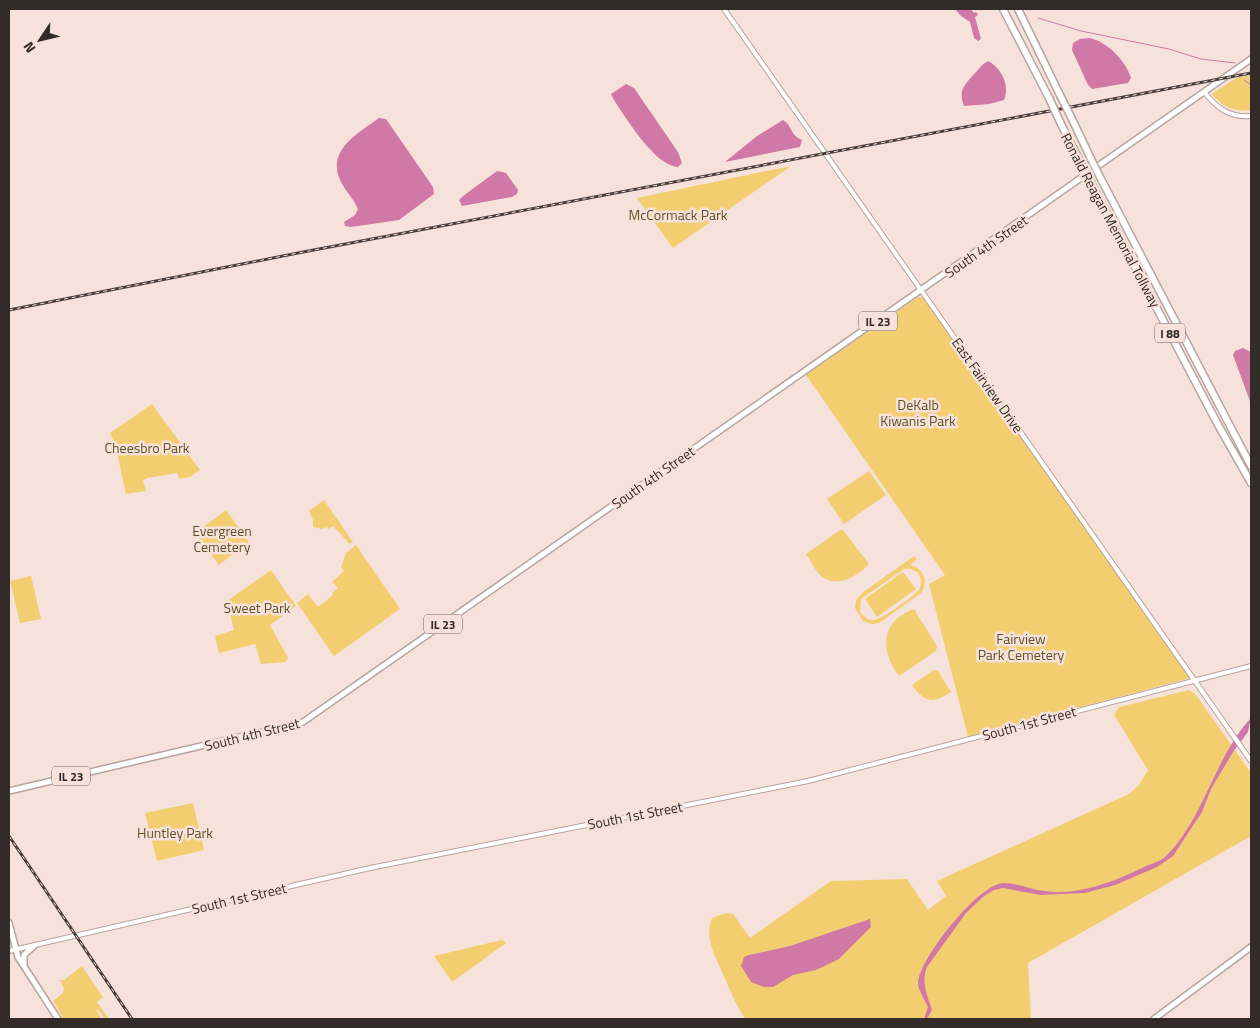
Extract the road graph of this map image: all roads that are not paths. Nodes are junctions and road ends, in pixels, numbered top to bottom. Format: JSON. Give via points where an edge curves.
{"nodes":[{"id":1,"x":724,"y":9,"type":"edge"},
{"id":2,"x":1004,"y":9,"type":"edge"},
{"id":3,"x":1018,"y":9,"type":"edge"},
{"id":4,"x":1251,"y":59,"type":"edge"},
{"id":5,"x":1205,"y":93,"type":"junction"},
{"id":6,"x":1251,"y":116,"type":"edge"},
{"id":7,"x":922,"y":290,"type":"junction"},
{"id":8,"x":1251,"y":466,"type":"edge"},
{"id":9,"x":1251,"y":483,"type":"edge"},
{"id":10,"x":1251,"y":666,"type":"edge"},
{"id":11,"x":1195,"y":680,"type":"junction"},
{"id":12,"x":1251,"y":761,"type":"edge"},
{"id":13,"x":9,"y":791,"type":"edge"},
{"id":14,"x":9,"y":923,"type":"edge"},
{"id":15,"x":34,"y":946,"type":"junction"},
{"id":16,"x":1251,"y":947,"type":"edge"},
{"id":17,"x":16,"y":950,"type":"junction"},
{"id":18,"x":9,"y":951,"type":"edge"},
{"id":19,"x":24,"y":965,"type":"junction"},
{"id":20,"x":58,"y":1019,"type":"edge"},
{"id":21,"x":1154,"y":1019,"type":"edge"}],
"edges":[{"from":1,"to":7,"type":"street","name":"East Fairview Drive"},
{"from":2,"to":9,"type":"highway","name":"Ronald Reagan Memorial Tollway","number":"I 88","bridge":true,"via":[[1091,183]]},
{"from":3,"to":8,"type":"highway","name":"Ronald Reagan Memorial Tollway","number":"I 88","bridge":true,"via":[[1091,159]]},
{"from":4,"to":5,"type":"main road","name":"South 4th Street","number":"IL 23"},
{"from":5,"to":6,"type":"street","via":[[1226,112]]},
{"from":5,"to":7,"type":"main road","name":"South 4th Street","number":"IL 23"},
{"from":7,"to":11,"type":"street","name":"East Fairview Drive"},
{"from":7,"to":13,"type":"main road","name":"South 4th Street","number":"IL 23","via":[[303,722]]},
{"from":10,"to":11,"type":"street","name":"South 1st Street"},
{"from":11,"to":12,"type":"street","name":"East Fairview Drive"},
{"from":11,"to":15,"type":"street","name":"South 1st Street","via":[[808,781],[379,866]]},
{"from":14,"to":17,"type":"main road"},
{"from":15,"to":17,"type":"street","name":"South 1st Street"},
{"from":15,"to":19,"type":"main road","via":[[24,955]]},
{"from":16,"to":21,"type":"main road"},
{"from":17,"to":18,"type":"street","name":"South 1st Street"},
{"from":17,"to":19,"type":"main road"},
{"from":19,"to":20,"type":"main road"}]}
